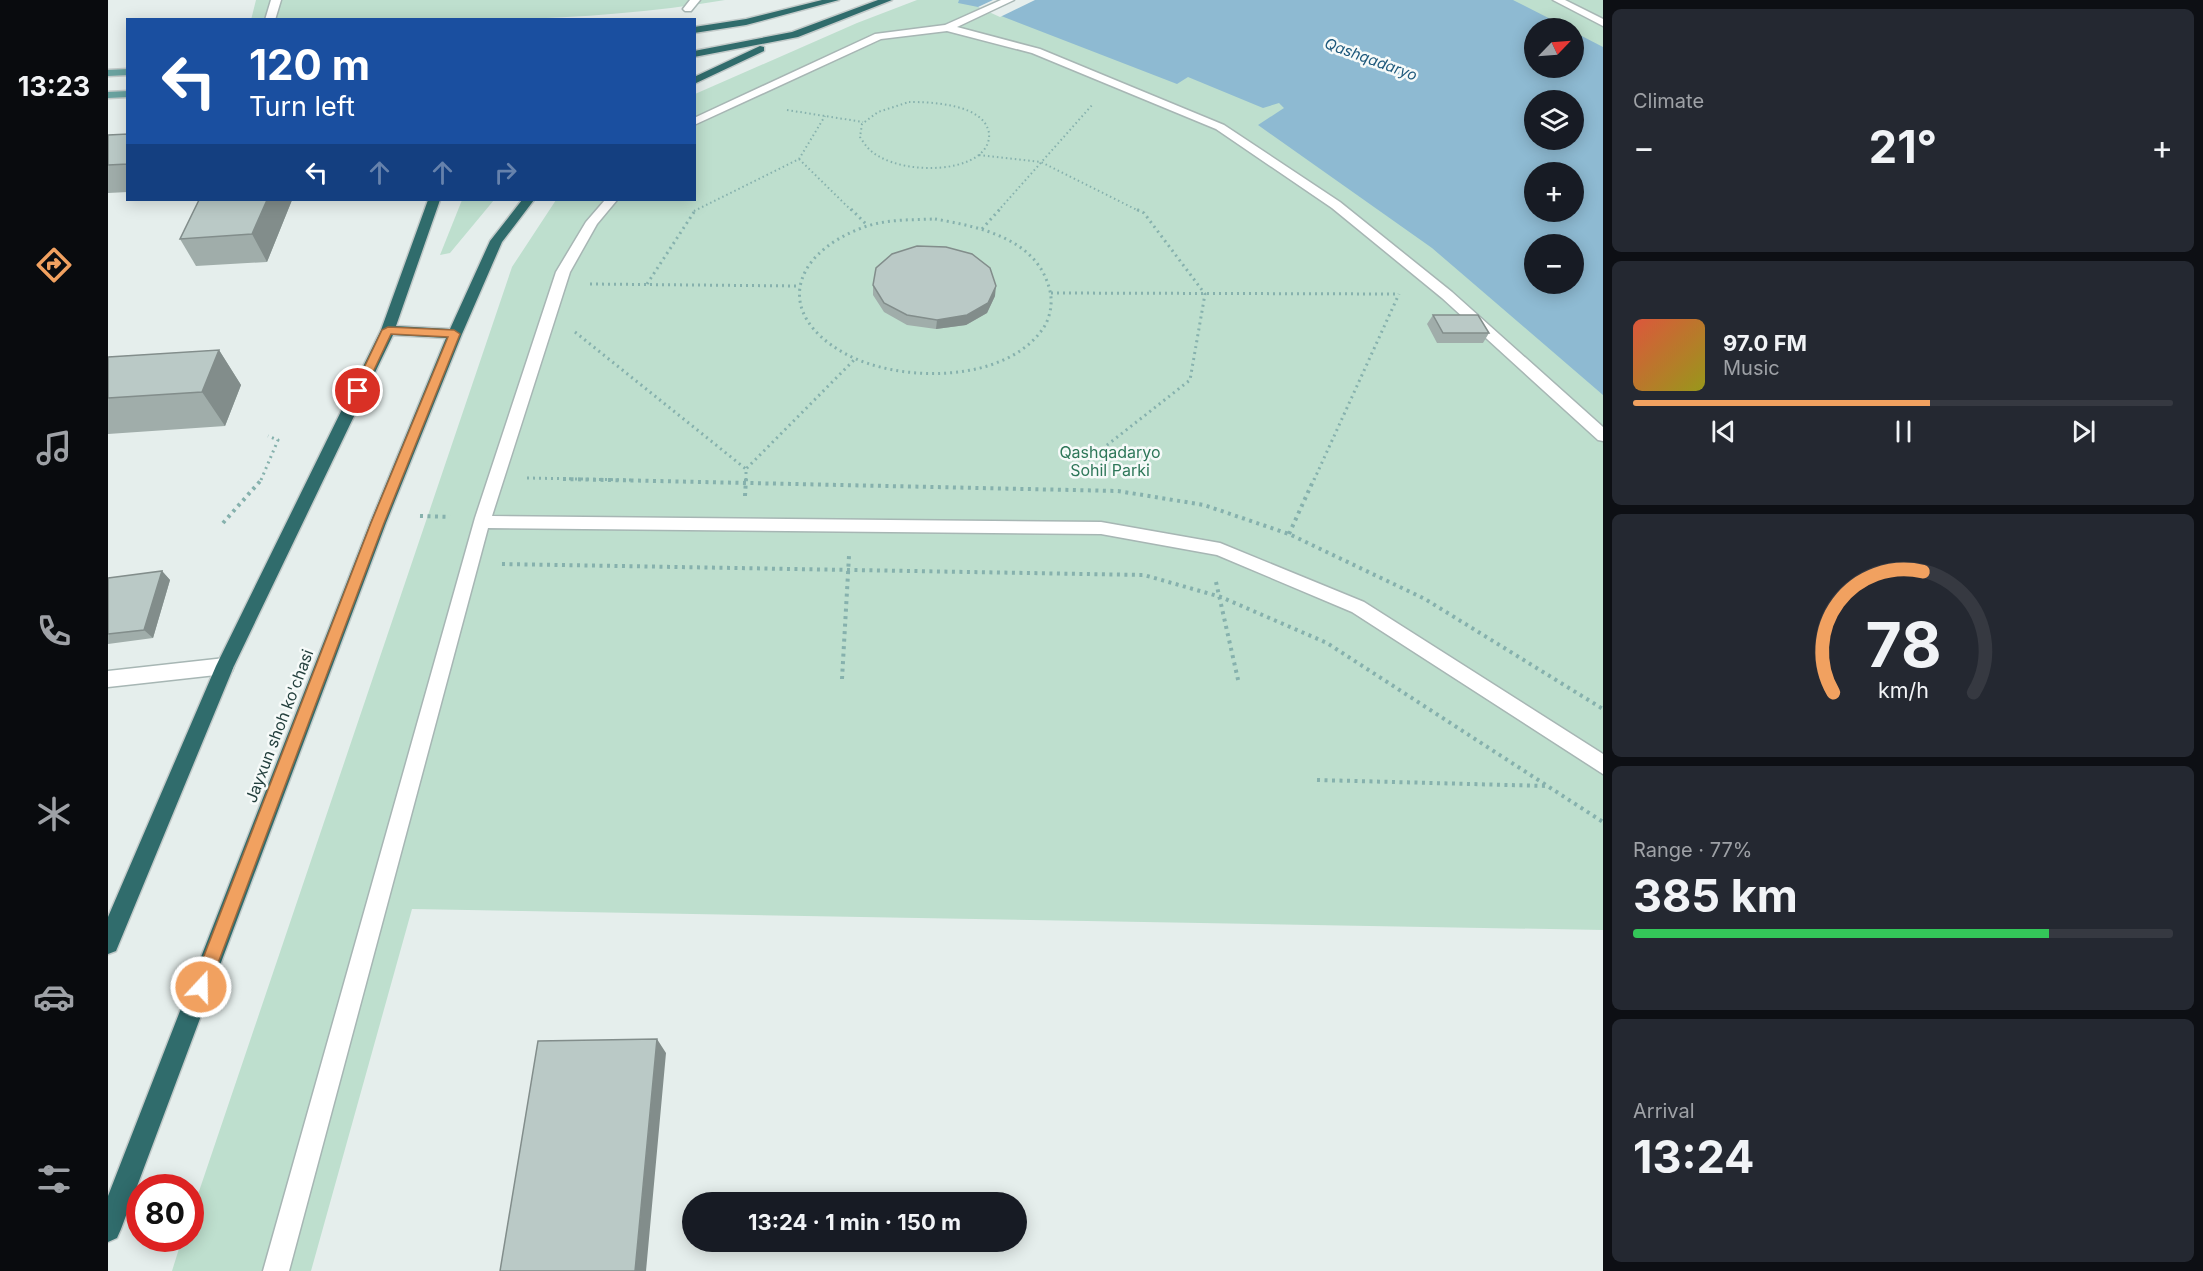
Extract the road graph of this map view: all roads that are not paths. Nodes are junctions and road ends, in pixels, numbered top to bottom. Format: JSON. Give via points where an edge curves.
{"nodes":[{"id":1,"x":276,"y":0,"type":"edge"},
{"id":2,"x":695,"y":0,"type":"edge"},
{"id":3,"x":834,"y":0,"type":"edge"},
{"id":4,"x":886,"y":0,"type":"edge"},
{"id":5,"x":1009,"y":0,"type":"edge"},
{"id":6,"x":1558,"y":0,"type":"edge"},
{"id":7,"x":688,"y":9,"type":"dead end"},
{"id":8,"x":271,"y":18,"type":"edge"},
{"id":9,"x":1603,"y":23,"type":"edge"},
{"id":10,"x":947,"y":28,"type":"junction"},
{"id":11,"x":696,"y":30,"type":"edge"},
{"id":12,"x":794,"y":35,"type":"junction"},
{"id":13,"x":696,"y":54,"type":"edge"},
{"id":14,"x":126,"y":72,"type":"edge"},
{"id":15,"x":108,"y":73,"type":"edge"},
{"id":16,"x":696,"y":80,"type":"edge"},
{"id":17,"x":126,"y":94,"type":"edge"},
{"id":18,"x":108,"y":95,"type":"edge"},
{"id":19,"x":696,"y":121,"type":"edge"},
{"id":20,"x":434,"y":201,"type":"edge"},
{"id":21,"x":527,"y":201,"type":"edge"},
{"id":22,"x":610,"y":201,"type":"edge"},
{"id":23,"x":388,"y":330,"type":"junction"},
{"id":24,"x":454,"y":334,"type":"junction"},
{"id":25,"x":1603,"y":435,"type":"edge"},
{"id":26,"x":482,"y":522,"type":"junction"},
{"id":27,"x":225,"y":666,"type":"junction"},
{"id":28,"x":108,"y":679,"type":"edge"},
{"id":29,"x":1603,"y":765,"type":"edge"},
{"id":30,"x":108,"y":943,"type":"edge"},
{"id":31,"x":108,"y":1229,"type":"edge"},
{"id":32,"x":276,"y":1271,"type":"edge"}],
"edges":[{"from":1,"to":8,"type":"street"},
{"from":2,"to":7,"type":"street"},
{"from":3,"to":11,"type":"highway"},
{"from":4,"to":12,"type":"highway"},
{"from":5,"to":10,"type":"street"},
{"from":6,"to":9,"type":"street"},
{"from":10,"to":19,"type":"street","via":[[879,36]]},
{"from":10,"to":25,"type":"street","via":[[1036,51],[1220,127],[1336,205],[1447,295]]},
{"from":12,"to":13,"type":"highway"},
{"from":12,"to":16,"type":"highway"},
{"from":14,"to":15,"type":"main road"},
{"from":17,"to":18,"type":"main road"},
{"from":20,"to":23,"type":"highway"},
{"from":21,"to":24,"type":"highway","name":"Jayxun shoh ko'chasi","via":[[496,241]]},
{"from":22,"to":26,"type":"street","via":[[592,222],[563,272]]},
{"from":23,"to":24,"type":"highway"},
{"from":23,"to":27,"type":"highway"},
{"from":24,"to":31,"type":"highway","name":"Jayxun shoh ko'chasi"},
{"from":26,"to":29,"type":"street","via":[[1101,528],[1220,549],[1358,607]]},
{"from":26,"to":32,"type":"street"},
{"from":27,"to":28,"type":"street"},
{"from":27,"to":30,"type":"highway"}]}
